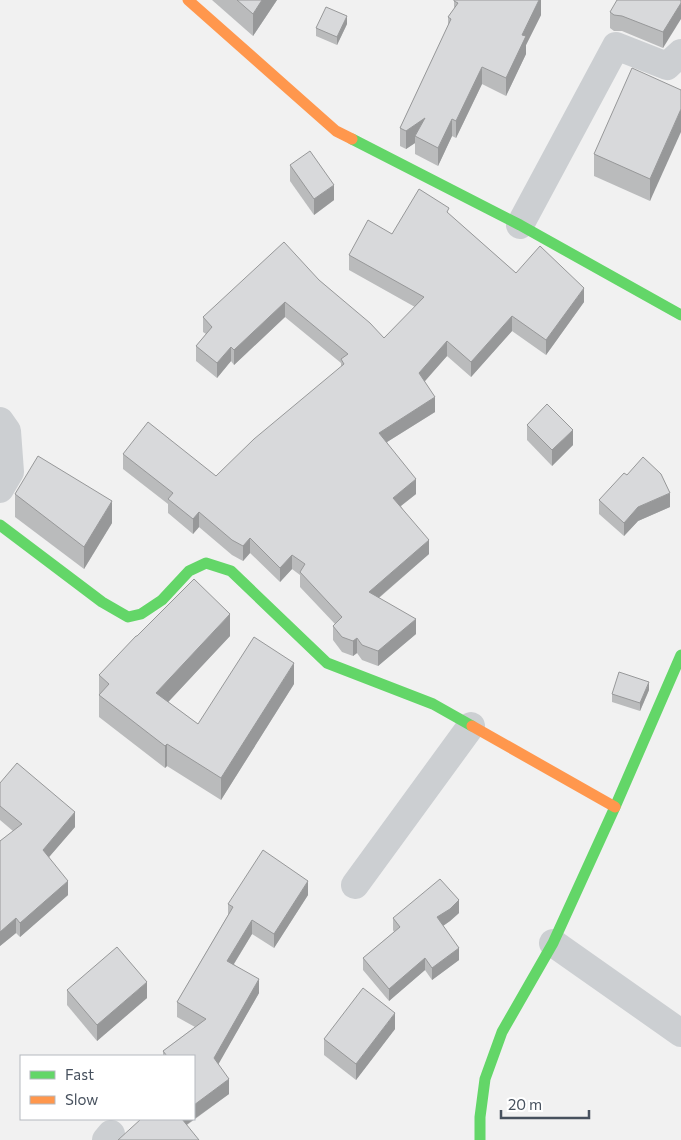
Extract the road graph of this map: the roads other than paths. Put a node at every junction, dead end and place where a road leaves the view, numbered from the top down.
1 (188, 0) edge
2 (681, 53) edge
3 (520, 225) junction
4 (681, 315) edge
5 (0, 421) edge
6 (0, 489) edge
7 (0, 525) edge
8 (681, 655) edge
9 (471, 726) junction
10 (615, 807) junction
11 (355, 885) dead end
12 (553, 943) junction
13 (681, 1033) edge
14 (480, 1140) edge

1 - 3 street
2 - 3 street
3 - 4 street
5 - 6 street
7 - 9 street
8 - 10 street
9 - 10 street
9 - 11 street
10 - 12 street
12 - 13 street
12 - 14 street

